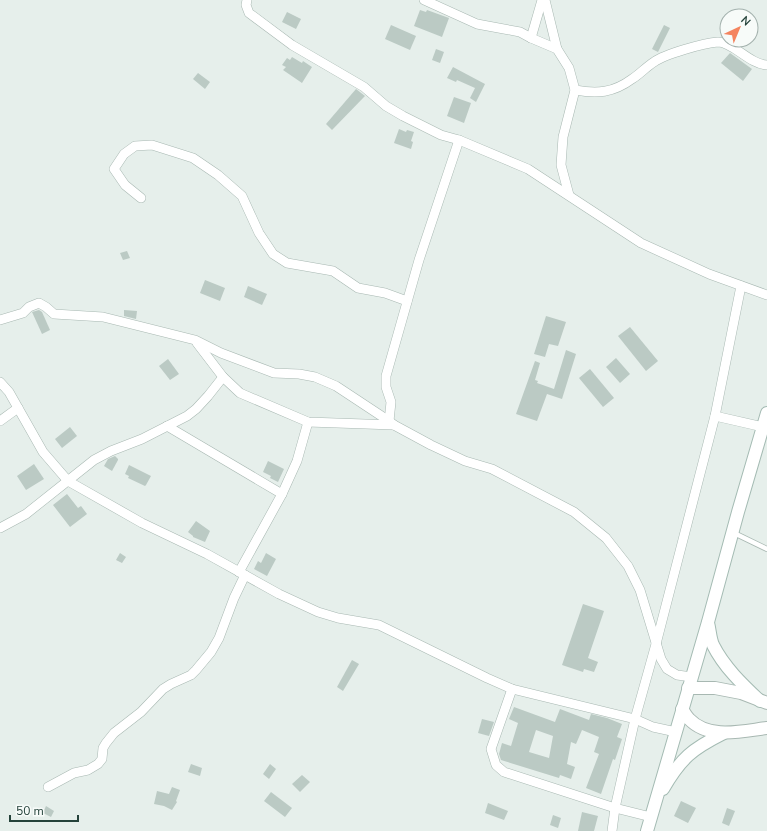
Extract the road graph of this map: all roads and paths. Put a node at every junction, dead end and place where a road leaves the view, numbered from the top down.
1 (247, 0) edge
2 (424, 0) edge
3 (544, 0) edge
4 (531, 38) junction
5 (557, 49) junction
6 (767, 65) edge
7 (575, 90) junction
8 (459, 140) junction
9 (569, 195) junction
10 (141, 198) dead end
11 (741, 286) junction
12 (767, 295) edge
13 (407, 301) junction
14 (0, 320) edge
15 (195, 340) junction
16 (223, 378) junction
17 (0, 382) edge
18 (18, 408) junction
19 (767, 413) edge
20 (715, 416) junction
21 (0, 421) edge
22 (308, 422) junction
23 (392, 423) junction
24 (167, 426) junction
25 (763, 427) junction
26 (68, 481) junction
27 (282, 494) junction
28 (0, 528) edge
29 (732, 532) junction
30 (767, 548) edge
31 (242, 573) junction
32 (708, 622) junction
33 (656, 644) junction
34 (690, 683) junction
35 (512, 689) junction
36 (763, 702) edge
37 (682, 709) junction
38 (636, 719) junction
39 (767, 728) edge
40 (676, 732) junction
41 (724, 733) junction
42 (48, 787) dead end
43 (655, 804) junction
44 (615, 808) junction
45 (651, 816) junction
46 (612, 831) edge
47 (647, 831) edge

1 - 8 street
2 - 4 street
3 - 4 street
3 - 5 street
4 - 5 street
5 - 7 street
6 - 7 street
7 - 9 street
8 - 9 street
8 - 13 street
9 - 11 street
10 - 13 street
11 - 12 street
11 - 20 street
13 - 23 street
14 - 15 street
15 - 16 street
15 - 23 street
16 - 22 street
16 - 24 street
17 - 18 street
18 - 21 street
18 - 26 street
19 - 25 main road
20 - 25 street
20 - 33 street
22 - 23 street
22 - 27 street
23 - 33 street
24 - 26 street
24 - 27 street
25 - 29 main road
26 - 28 street
26 - 31 street
27 - 31 street
29 - 30 lane
29 - 32 main road
31 - 35 street
31 - 42 street
32 - 34 main road
32 - 36 main road
33 - 34 street
33 - 38 street
34 - 36 main road
34 - 37 main road
35 - 38 street
35 - 44 street
37 - 40 main road
37 - 41 main road
38 - 40 street
38 - 44 street
39 - 41 main road
40 - 43 main road
41 - 43 main road
43 - 45 main road
44 - 45 street
44 - 46 street
45 - 47 main road

